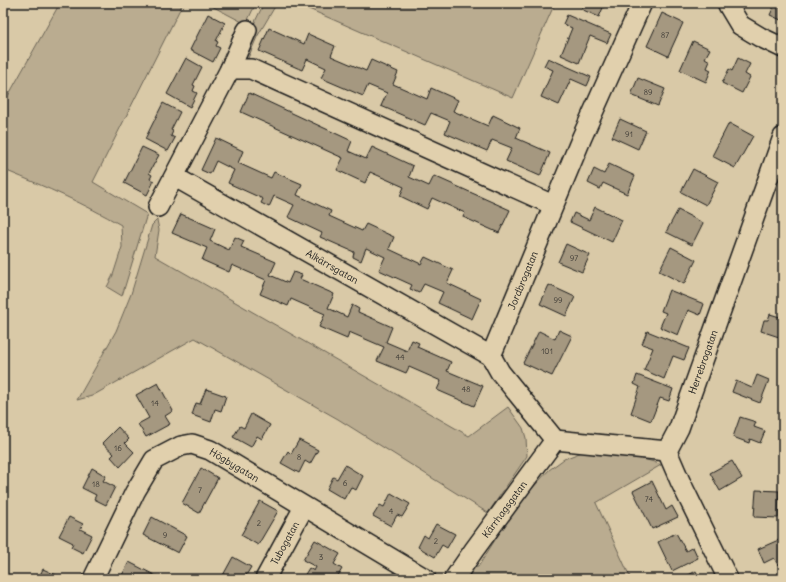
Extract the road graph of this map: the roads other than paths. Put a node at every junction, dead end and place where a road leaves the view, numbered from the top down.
1 (642, 3) edge
2 (728, 4) dead end
3 (247, 30) dead end
4 (783, 48) edge
5 (230, 69) junction
6 (783, 138) edge
7 (174, 177) junction
8 (553, 205) junction
9 (158, 207) dead end
10 (491, 356) junction
11 (554, 440) junction
12 (668, 451) junction
13 (304, 507) junction
14 (93, 579) edge
15 (265, 579) edge
16 (426, 579) edge
17 (454, 579) edge
18 (728, 579) edge

1 - 8 street, Jordbrogatan
2 - 4 street
3 - 5 street
5 - 7 street
5 - 8 street
6 - 12 street, Herrebrogatan
7 - 9 street
7 - 10 street, Alkärrsgatan
8 - 10 street, Jordbrogatan
10 - 11 street
11 - 12 street
11 - 17 street, Kärrhagsgatan
12 - 18 street
13 - 14 street, Högbygatan
13 - 15 street, Tubogatan
13 - 16 street, Högbygatan

